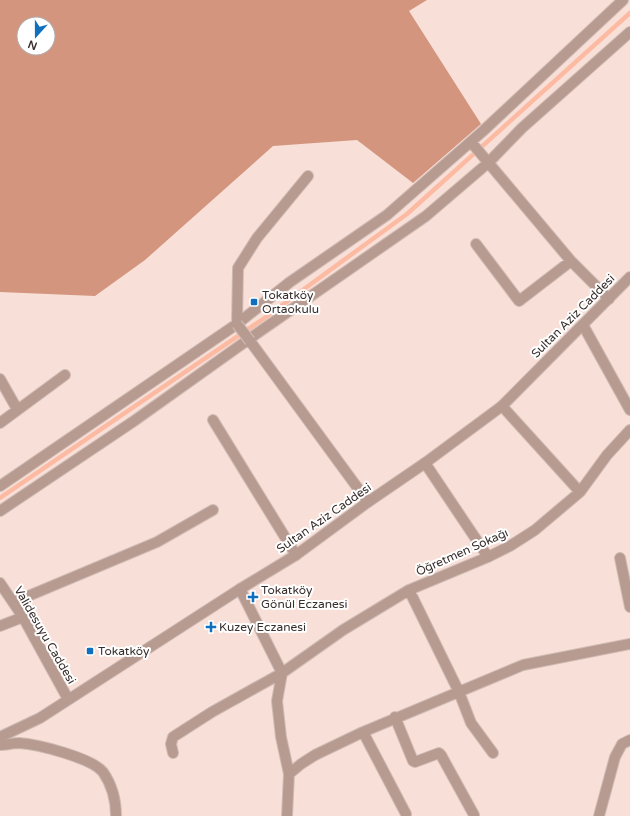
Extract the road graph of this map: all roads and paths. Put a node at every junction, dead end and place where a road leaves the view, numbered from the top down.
1 (623, 0) edge
2 (630, 32) edge
3 (471, 142) junction
4 (488, 163) junction
5 (308, 176) dead end
6 (476, 244) dead end
7 (571, 261) junction
8 (630, 277) edge
9 (609, 300) junction
10 (237, 324) junction
11 (583, 325) junction
12 (65, 375) dead end
13 (0, 379) edge
14 (502, 406) junction
15 (17, 409) junction
16 (630, 410) edge
17 (214, 420) dead end
18 (0, 423) edge
19 (630, 430) edge
20 (425, 463) junction
21 (0, 486) edge
22 (580, 492) junction
23 (368, 502) junction
24 (213, 510) dead end
25 (0, 511) edge
26 (296, 555) junction
27 (488, 557) junction
28 (620, 558) dead end
29 (0, 583) edge
30 (240, 589) junction
31 (410, 590) junction
32 (14, 602) junction
33 (630, 607) edge
34 (23, 617) junction
35 (0, 626) edge
36 (630, 644) edge
37 (282, 673) junction
38 (459, 692) junction
39 (68, 699) junction
40 (395, 717) junction
41 (363, 732) junction
42 (0, 737) edge
43 (630, 740) edge
44 (0, 745) edge
45 (173, 753) dead end
46 (493, 753) dead end
47 (289, 774) junction
48 (406, 814) dead end
49 (474, 815) dead end
50 (116, 816) edge
51 (287, 816) edge
52 (599, 816) edge

1 - 3 street
2 - 4 street
3 - 4 street
3 - 10 street
4 - 7 street
4 - 25 street
5 - 10 street
6 - 7 street
7 - 9 street
8 - 9 street, Sultan Aziz Caddesi
9 - 11 street, Sultan Aziz Caddesi
10 - 21 street
10 - 23 street, bridge
11 - 14 street, Sultan Aziz Caddesi
11 - 16 street
12 - 15 street
13 - 15 street
14 - 20 street, Sultan Aziz Caddesi
14 - 22 street
15 - 18 street
17 - 26 street
19 - 22 street, Öğretmen Sokağı
20 - 23 street, Sultan Aziz Caddesi
20 - 27 street
22 - 27 street, Öğretmen Sokağı
23 - 26 street, Sultan Aziz Caddesi
24 - 32 street
26 - 30 street, Sultan Aziz Caddesi
27 - 31 street, Öğretmen Sokağı
28 - 33 street
29 - 32 street, Validesuyu Caddesi
30 - 37 street
30 - 39 street, Sultan Aziz Caddesi
31 - 37 street, Öğretmen Sokağı
31 - 38 street
32 - 34 street, Validesuyu Caddesi
34 - 35 street
34 - 39 street, Validesuyu Caddesi
36 - 38 street
37 - 45 street, Öğretmen Sokağı
37 - 47 street
38 - 40 street
38 - 46 street
39 - 42 street, Sultan Aziz Caddesi
40 - 41 street
40 - 49 street
41 - 47 street
41 - 48 street
43 - 52 street
44 - 50 street
47 - 51 street

